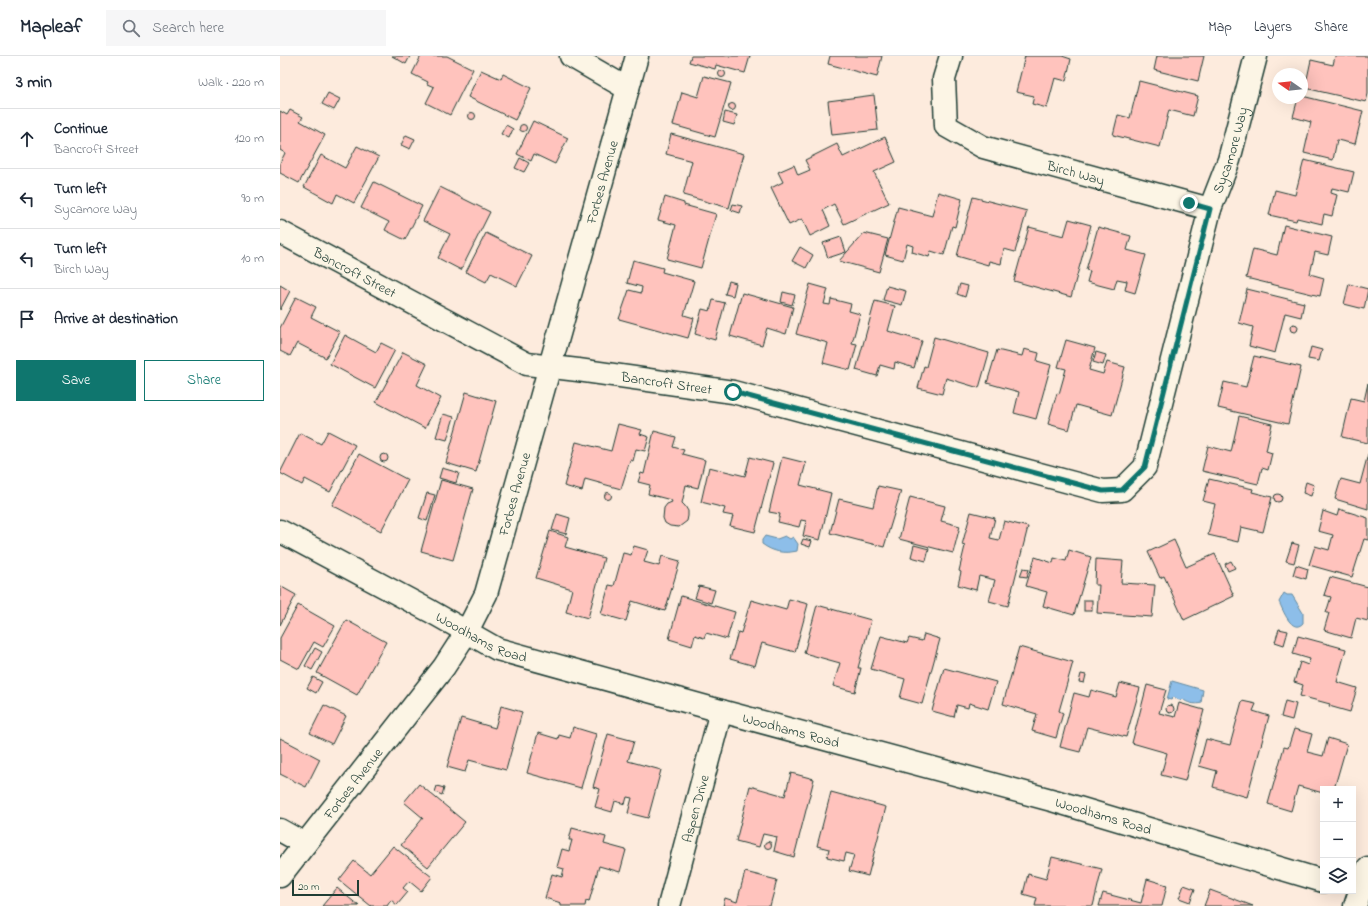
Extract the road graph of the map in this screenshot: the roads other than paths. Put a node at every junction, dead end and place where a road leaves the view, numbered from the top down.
1 (571, 56) edge
2 (637, 56) edge
3 (950, 56) edge
4 (1256, 56) edge
5 (628, 89) junction
6 (1210, 209) junction
7 (280, 232) edge
8 (549, 367) junction
9 (1122, 490) joint
10 (280, 531) edge
11 (466, 633) junction
12 (721, 711) junction
13 (280, 830) edge
14 (305, 844) junction
15 (1368, 868) edge
16 (280, 876) edge
17 (1320, 880) edge
18 (1359, 896) edge
19 (670, 906) edge

1 - 5 street
2 - 5 street, Forbes Avenue
3 - 6 street, Birch Way
4 - 6 street, Sycamore Way
5 - 8 street, Forbes Avenue
6 - 9 street, Sycamore Way
7 - 8 street, Bancroft Street
8 - 9 street, Bancroft Street
8 - 11 street, Forbes Avenue
10 - 11 street, Woodhams Road
11 - 12 street, Woodhams Road
11 - 14 street, Forbes Avenue
12 - 17 street, Woodhams Road
12 - 19 street, Aspen Drive
13 - 14 street
14 - 16 street, Forbes Avenue
15 - 18 street

